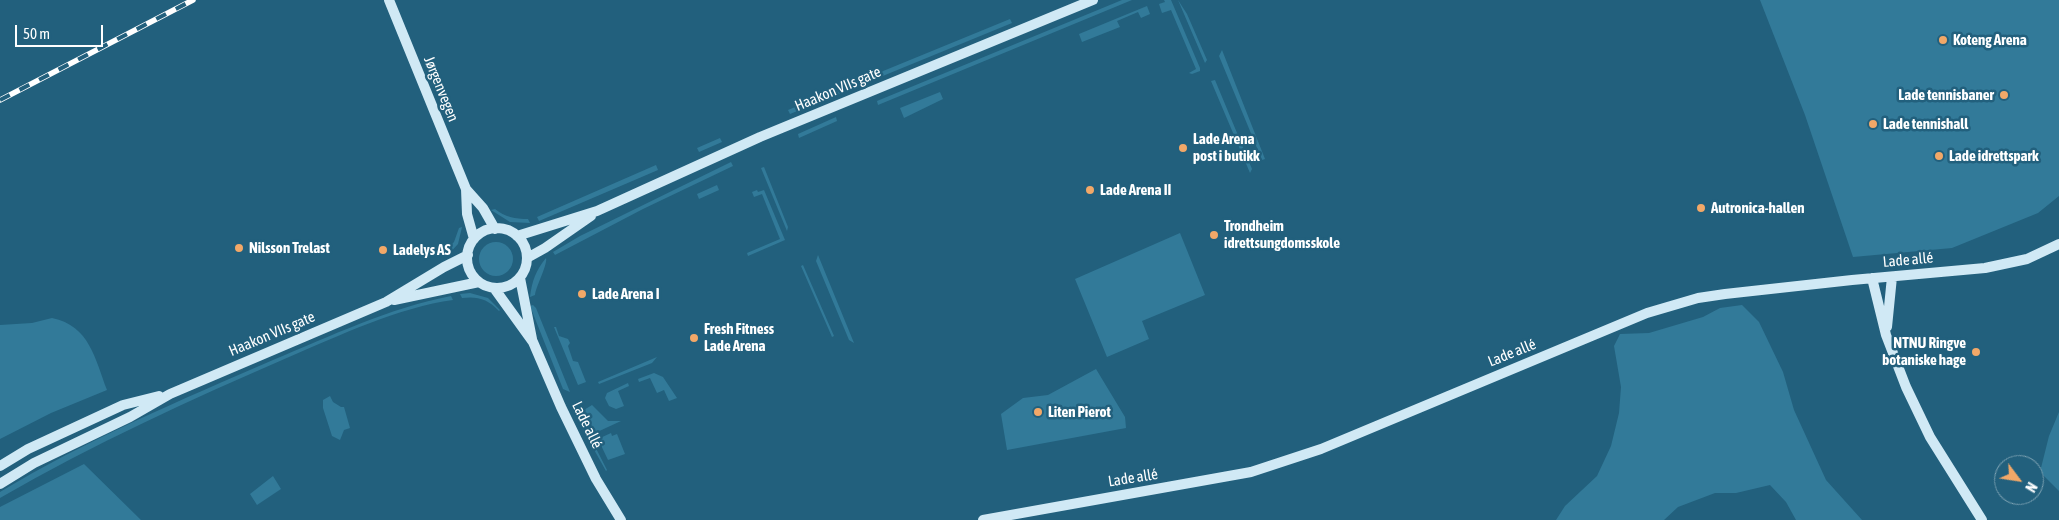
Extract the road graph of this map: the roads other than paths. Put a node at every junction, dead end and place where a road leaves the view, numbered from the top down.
1 (389, 0) edge
2 (1093, 0) edge
3 (466, 189) junction
4 (597, 211) junction
5 (495, 229) junction
6 (517, 236) junction
7 (474, 239) junction
8 (2059, 244) edge
9 (468, 256) junction
10 (527, 258) junction
11 (1892, 277) junction
12 (520, 278) junction
13 (1872, 278) junction
14 (479, 282) junction
15 (494, 288) junction
16 (386, 302) junction
17 (1886, 335) junction
18 (533, 342) junction
19 (170, 394) junction
20 (0, 466) edge
21 (0, 484) edge
22 (621, 519) edge
23 (983, 520) edge
24 (1982, 520) edge

1 - 3 main road, Jørgenvegen
2 - 4 main road, Haakon VIIs gate
3 - 5 main road, Jørgenvegen
3 - 7 main road, Jørgenvegen
4 - 6 main road, Haakon VIIs gate
4 - 10 main road, Haakon VIIs gate
5 - 6 main road
5 - 7 main road
6 - 10 main road
7 - 9 main road
8 - 11 main road, Lade allé
9 - 14 main road
9 - 16 main road, Haakon VIIs gate
10 - 12 main road
11 - 13 main road, Lade allé
11 - 17 main road
12 - 15 main road
12 - 18 main road, Lade allé
13 - 17 main road
13 - 23 main road, Lade allé
14 - 15 main road
14 - 16 main road, Haakon VIIs gate
15 - 18 main road, Lade allé
16 - 19 main road, Haakon VIIs gate
17 - 24 main road
18 - 22 main road, Lade allé
19 - 20 main road, Haakon VIIs gate
19 - 21 main road, Haakon VIIs gate

